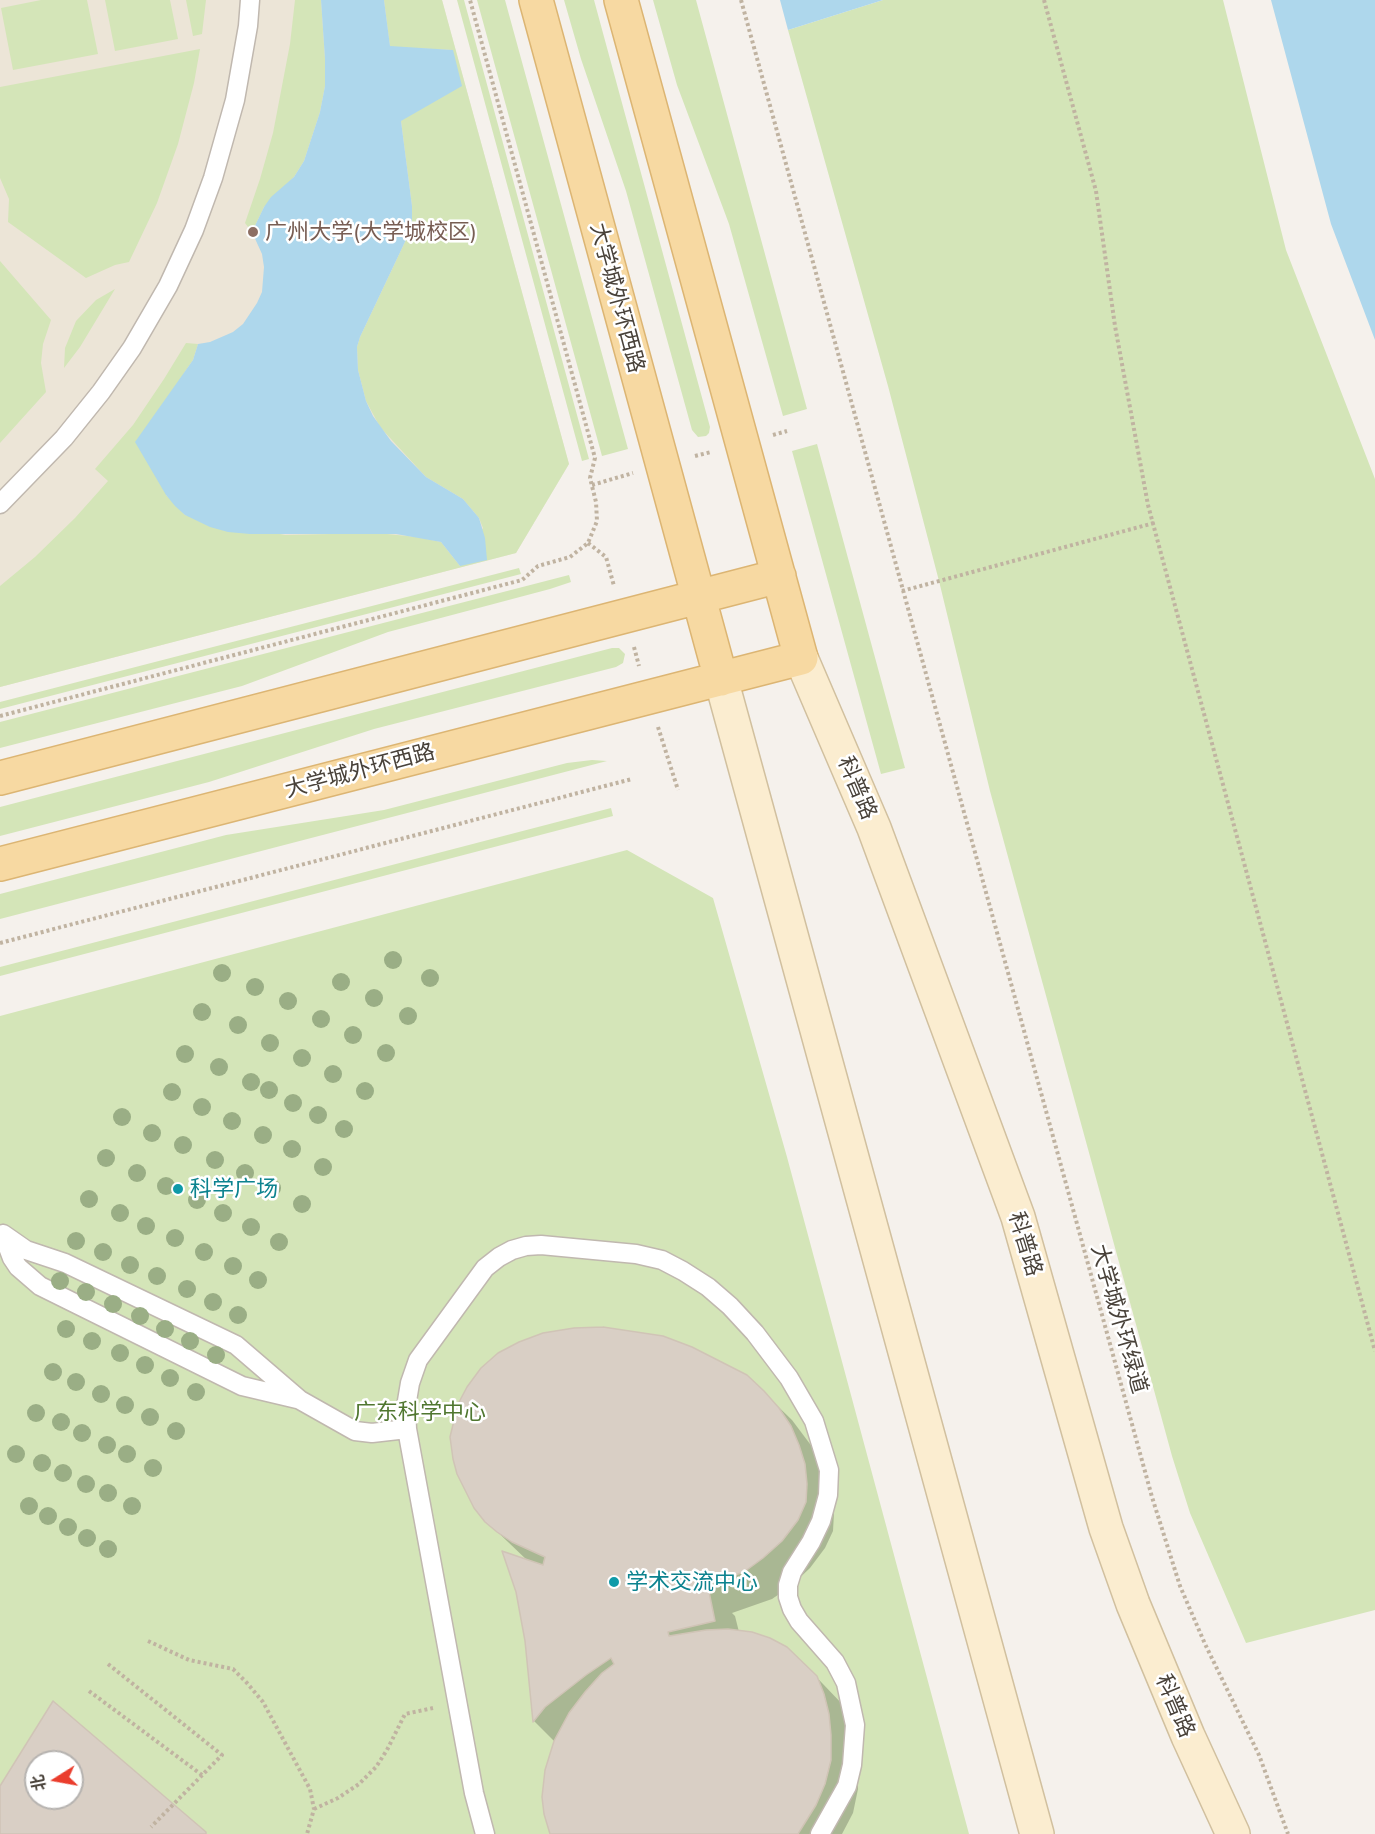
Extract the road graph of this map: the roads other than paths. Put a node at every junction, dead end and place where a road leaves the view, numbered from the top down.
1 (250, 0) edge
2 (536, 0) edge
3 (621, 0) edge
4 (0, 504) edge
5 (779, 576) junction
6 (699, 596) junction
7 (801, 658) junction
8 (721, 679) junction
9 (0, 778) edge
10 (0, 864) edge
11 (2, 1231) edge
12 (300, 1400) junction
13 (407, 1429) junction
14 (485, 1834) edge
15 (820, 1834) edge
16 (1038, 1834) edge
17 (1233, 1834) edge

1 - 4 lane
2 - 6 main road, 大学城外环西路
3 - 5 main road
5 - 6 main road
5 - 7 main road
6 - 8 main road, 大学城外环西路
6 - 9 main road
7 - 8 main road, 大学城外环西路
7 - 17 street, 科普路
8 - 10 main road, 大学城外环西路
8 - 16 street
11 - 12 lane
11 - 12 lane
12 - 13 lane
13 - 14 lane
13 - 15 lane

